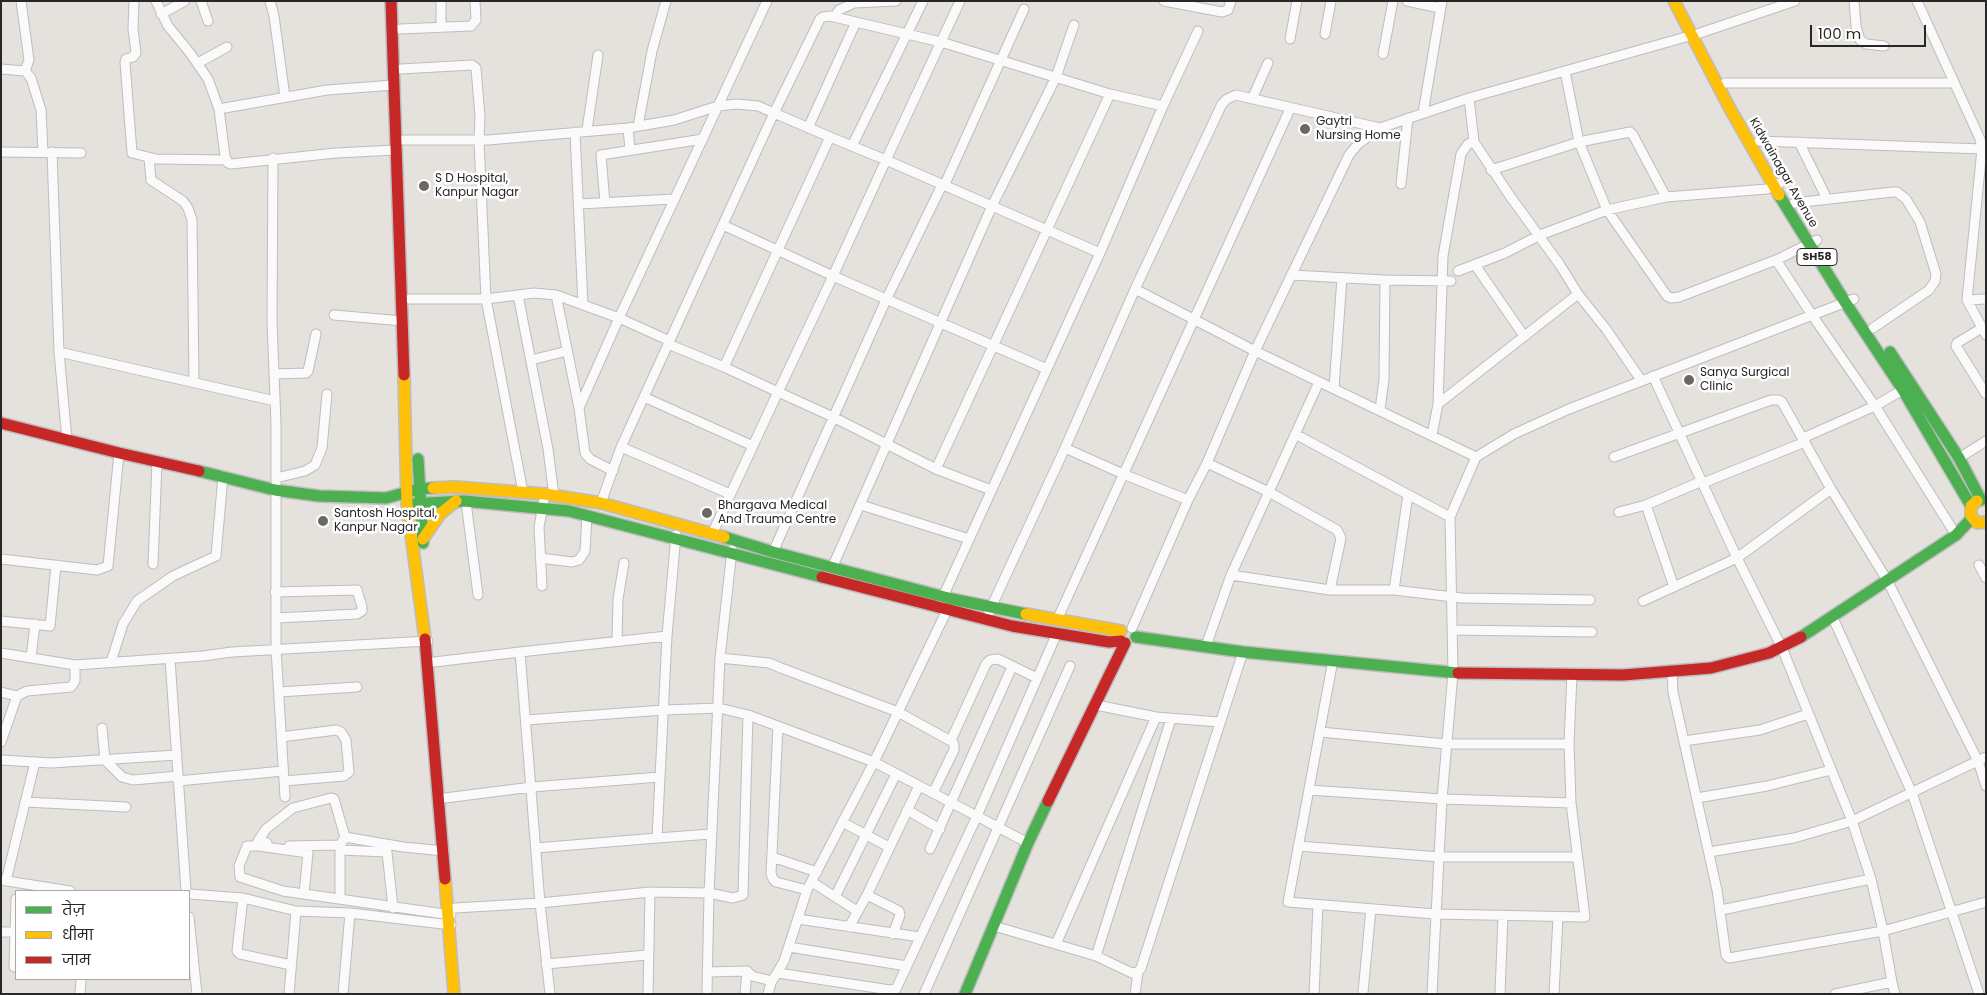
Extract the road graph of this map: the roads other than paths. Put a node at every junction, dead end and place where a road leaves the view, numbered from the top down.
1 (21, 1) edge
2 (134, 1) edge
3 (156, 1) edge
4 (185, 1) edge
5 (201, 1) edge
6 (270, 1) edge
7 (391, 1) edge
8 (399, 1) edge
9 (441, 1) edge
10 (475, 1) edge
11 (666, 1) edge
12 (767, 1) edge
13 (896, 1) edge
14 (923, 1) edge
15 (960, 1) edge
16 (1164, 1) edge
17 (1231, 1) edge
18 (1297, 1) edge
19 (1331, 1) edge
20 (1393, 1) edge
21 (1407, 1) edge
22 (1674, 1) edge
23 (1686, 1) edge
24 (1854, 1) edge
25 (1917, 1) edge
26 (1789, 2) edge
27 (1441, 4) edge
28 (1024, 9) dead end
29 (161, 14) junction
30 (834, 17) junction
31 (208, 21) dead end
32 (856, 22) junction
33 (1074, 25) dead end
34 (441, 27) junction
35 (400, 29) junction
36 (1198, 31) dead end
37 (907, 34) junction
38 (1325, 34) dead end
39 (1695, 34) junction
40 (1290, 39) dead end
41 (941, 42) junction
42 (1884, 46) dead end
43 (227, 47) dead end
44 (1383, 54) dead end
45 (598, 55) dead end
46 (1001, 60) junction
47 (1268, 63) dead end
48 (198, 64) junction
49 (1, 69) edge
50 (401, 69) junction
51 (25, 71) junction
52 (1565, 71) junction
53 (1056, 77) junction
54 (1725, 83) junction
55 (1954, 83) junction
56 (394, 85) junction
57 (1110, 94) junction
58 (284, 98) junction
59 (1469, 98) junction
60 (1252, 99) junction
61 (718, 106) junction
62 (1163, 106) junction
63 (1290, 108) junction
64 (219, 109) junction
65 (774, 113) junction
66 (1423, 113) junction
67 (1408, 118) junction
68 (638, 126) junction
69 (628, 128) junction
70 (808, 128) junction
71 (1380, 128) junction
72 (587, 130) junction
73 (575, 132) junction
74 (1983, 137) edge
75 (830, 138) junction
76 (703, 139) junction
77 (404, 140) junction
78 (479, 140) junction
79 (1759, 141) junction
80 (1474, 142) junction
81 (1579, 142) junction
82 (1799, 142) junction
83 (852, 146) junction
84 (1982, 149) junction
85 (396, 150) junction
86 (630, 150) junction
87 (1, 152) edge
88 (48, 152) junction
89 (81, 153) dead end
90 (149, 158) junction
91 (272, 158) junction
92 (226, 160) junction
93 (886, 160) junction
94 (1491, 170) junction
95 (1402, 184) dead end
96 (1778, 184) junction
97 (943, 185) junction
98 (1666, 197) junction
99 (674, 199) junction
100 (1827, 199) junction
101 (605, 203) junction
102 (1794, 203) junction
103 (579, 204) junction
104 (992, 206) junction
105 (1607, 210) junction
106 (723, 225) junction
107 (1046, 229) junction
108 (1540, 236) junction
109 (1813, 242) junction
110 (778, 252) junction
111 (1100, 252) junction
112 (1776, 260) junction
113 (1475, 265) junction
114 (1458, 271) dead end
115 (1291, 275) junction
116 (833, 276) junction
117 (1342, 278) junction
118 (1385, 280) junction
119 (1446, 280) junction
120 (1134, 289) junction
121 (1578, 294) junction
122 (518, 295) junction
123 (556, 295) junction
124 (410, 299) junction
125 (486, 299) junction
126 (1986, 299) edge
127 (886, 300) junction
128 (1967, 300) junction
129 (1849, 301) junction
130 (583, 305) junction
131 (334, 315) dead end
132 (1812, 315) junction
133 (619, 318) junction
134 (1195, 320) junction
135 (403, 321) junction
136 (941, 322) junction
137 (1873, 328) junction
138 (1985, 331) edge
139 (316, 334) dead end
140 (1524, 336) junction
141 (669, 342) junction
142 (993, 345) junction
143 (567, 351) junction
144 (1255, 351) junction
145 (59, 352) junction
146 (532, 360) junction
147 (724, 367) junction
148 (1047, 369) junction
149 (274, 374) junction
150 (1653, 376) junction
151 (1641, 380) junction
152 (194, 382) junction
153 (1320, 382) junction
154 (1908, 387) junction
155 (1334, 388) junction
156 (778, 392) junction
157 (327, 394) dead end
158 (1986, 394) edge
159 (644, 397) junction
160 (275, 400) junction
161 (1438, 404) junction
162 (1875, 406) junction
163 (579, 408) junction
164 (1380, 410) junction
165 (833, 417) junction
166 (1, 423) edge
167 (1680, 433) junction
168 (1296, 434) junction
169 (1432, 435) junction
170 (67, 440) junction
171 (1804, 440) junction
172 (1986, 441) edge
173 (888, 443) junction
174 (753, 446) junction
175 (621, 447) junction
176 (1065, 448) junction
177 (119, 453) junction
178 (1476, 457) junction
179 (1614, 457) dead end
180 (1959, 458) junction
181 (157, 462) junction
182 (1207, 463) junction
183 (936, 469) junction
184 (613, 470) junction
185 (1123, 474) junction
186 (223, 476) junction
187 (276, 478) junction
188 (1702, 482) junction
189 (419, 489) junction
190 (275, 490) junction
191 (991, 490) junction
192 (1830, 490) junction
193 (407, 491) junction
194 (523, 492) junction
195 (1269, 492) junction
196 (730, 494) junction
197 (549, 495) junction
198 (1408, 495) junction
199 (386, 498) junction
200 (1188, 500) junction
201 (1984, 500) edge
202 (461, 502) junction
203 (420, 503) junction
204 (601, 503) junction
205 (407, 504) junction
206 (861, 505) junction
207 (1646, 505) junction
208 (541, 508) junction
209 (1619, 512) dead end
210 (587, 515) junction
211 (1450, 517) junction
212 (1979, 521) edge
213 (678, 523) junction
214 (712, 534) junction
215 (1956, 535) junction
216 (423, 539) junction
217 (675, 539) junction
218 (969, 539) junction
219 (734, 540) junction
220 (773, 552) junction
221 (731, 554) junction
222 (540, 558) junction
223 (1737, 558) junction
224 (1, 560) edge
225 (624, 563) dead end
226 (153, 564) dead end
227 (1979, 564) dead end
228 (56, 565) junction
229 (832, 568) junction
230 (1231, 575) junction
231 (1986, 578) edge
232 (1887, 580) junction
233 (542, 586) dead end
234 (1674, 587) junction
235 (1330, 590) junction
236 (1394, 590) junction
237 (275, 592) junction
238 (478, 595) dead end
239 (1451, 596) junction
240 (942, 597) junction
241 (1590, 600) dead end
242 (1643, 601) dead end
243 (991, 608) junction
244 (942, 609) junction
245 (276, 618) junction
246 (1833, 618) junction
247 (987, 620) junction
248 (1057, 620) junction
249 (1, 621) edge
250 (35, 624) junction
251 (1452, 630) junction
252 (1592, 632) dead end
253 (1058, 633) junction
254 (667, 636) junction
255 (1127, 636) junction
256 (429, 641) junction
257 (617, 641) junction
258 (1206, 646) junction
259 (1782, 648) junction
260 (276, 649) junction
261 (520, 652) junction
262 (1243, 652) junction
263 (1, 653) edge
264 (31, 658) junction
265 (720, 658) junction
266 (170, 659) junction
267 (1333, 660) junction
268 (111, 662) junction
269 (434, 662) junction
270 (74, 665) junction
271 (1070, 666) dead end
272 (1012, 667) junction
273 (1672, 672) junction
274 (1453, 673) junction
275 (1572, 674) junction
276 (1038, 678) junction
277 (357, 687) dead end
278 (1, 692) edge
279 (278, 692) junction
280 (17, 696) junction
281 (1096, 706) junction
282 (719, 708) junction
283 (664, 710) junction
284 (898, 712) junction
285 (1808, 714) junction
286 (748, 715) junction
287 (1156, 717) junction
288 (1171, 719) junction
289 (526, 720) junction
290 (1219, 722) junction
291 (778, 726) junction
292 (102, 728) dead end
293 (1320, 732) junction
294 (281, 737) junction
295 (950, 739) junction
296 (1684, 741) junction
297 (1, 742) edge
298 (1446, 744) junction
299 (1569, 744) junction
300 (177, 754) junction
301 (1982, 759) edge
302 (1, 760) edge
303 (105, 760) junction
304 (35, 762) junction
305 (874, 762) junction
306 (1831, 770) junction
307 (896, 774) junction
308 (283, 776) junction
309 (660, 777) junction
310 (178, 778) junction
311 (532, 786) junction
312 (919, 786) junction
313 (1986, 786) edge
314 (1309, 790) junction
315 (933, 793) junction
316 (1912, 793) junction
317 (285, 797) dead end
318 (445, 798) junction
319 (1697, 798) junction
320 (1442, 799) junction
321 (25, 802) junction
322 (951, 803) junction
323 (1571, 803) junction
324 (126, 807) dead end
325 (907, 810) junction
326 (977, 816) junction
327 (1852, 821) junction
328 (842, 822) junction
329 (1000, 828) junction
330 (940, 829) junction
331 (711, 834) junction
332 (866, 834) junction
333 (345, 837) junction
334 (657, 838) junction
335 (1028, 843) junction
336 (1298, 846) junction
337 (889, 847) junction
338 (536, 848) junction
339 (930, 849) dead end
340 (446, 851) junction
341 (1709, 852) junction
342 (772, 857) junction
343 (1440, 857) junction
344 (1577, 857) junction
345 (817, 872) junction
346 (1871, 879) junction
347 (4, 880) edge
348 (810, 886) junction
349 (17, 887) edge
350 (57, 890) edge
351 (186, 890) edge
352 (650, 892) junction
353 (708, 893) junction
354 (190, 894) edge
355 (304, 894) junction
356 (867, 895) junction
357 (835, 897) junction
358 (243, 898) junction
359 (340, 899) junction
360 (1986, 902) edge
361 (540, 903) junction
362 (1318, 905) junction
363 (393, 908) junction
364 (1371, 909) junction
365 (296, 910) junction
366 (1721, 910) junction
367 (857, 911) junction
368 (1952, 912) junction
369 (350, 914) junction
370 (1436, 914) junction
371 (1503, 916) junction
372 (1558, 917) junction
373 (452, 918) junction
374 (798, 919) junction
375 (994, 926) junction
376 (190, 927) edge
377 (849, 927) junction
378 (1883, 931) junction
379 (1, 932) edge
380 (15, 932) joint
381 (893, 934) junction
382 (920, 937) junction
383 (1056, 944) junction
384 (788, 947) junction
385 (647, 954) junction
386 (1096, 956) junction
387 (546, 964) junction
388 (290, 965) junction
389 (907, 966) junction
390 (14, 967) dead end
391 (747, 971) junction
392 (707, 972) junction
393 (1138, 972) junction
394 (778, 973) junction
395 (81, 980) edge
396 (772, 981) junction
397 (1892, 982) junction
398 (1363, 992) dead end
399 (80, 994) edge
400 (197, 994) edge
401 (289, 994) edge
402 (343, 994) edge
403 (454, 994) edge
404 (462, 994) edge
405 (550, 994) edge
406 (648, 994) edge
407 (707, 994) edge
408 (745, 994) edge
409 (768, 994) edge
410 (924, 994) edge
411 (965, 994) edge
412 (1135, 994) edge
413 (1314, 994) edge
414 (1432, 994) edge
415 (1500, 994) edge
416 (1554, 994) edge
417 (1835, 994) edge
418 (1895, 994) edge
419 (1979, 994) edge

1 - 51 street
2 - 90 street
3 - 29 street
4 - 29 street
5 - 31 street
6 - 58 street
7 - 56 main road
8 - 35 main road
9 - 34 street
10 - 34 street
11 - 68 street
12 - 61 street
13 - 30 street
14 - 37 street
15 - 41 street
16 - 17 street
18 - 40 street
19 - 38 street
20 - 44 street
21 - 27 street
22 - 39 main road, Kidwainagar Avenue / SH58
23 - 39 main road, Kidwainagar Avenue / SH58
24 - 42 street
25 - 55 street
26 - 39 street
27 - 66 street
28 - 46 street
29 - 48 street
30 - 32 street
30 - 65 street
32 - 37 street
32 - 70 street
33 - 53 street
34 - 35 street
35 - 50 main road
36 - 62 street
37 - 41 street
37 - 83 street
39 - 52 street
39 - 54 main road, Kidwainagar Avenue / SH58
39 - 96 main road, Kidwainagar Avenue / SH58
41 - 46 street
41 - 93 street
43 - 48 street
45 - 72 street
46 - 53 street
46 - 97 street
47 - 60 street
48 - 64 street
49 - 51 street
50 - 77 main road
50 - 78 street
51 - 88 street
52 - 59 street
52 - 81 street
53 - 57 street
53 - 104 street
54 - 55 street
54 - 79 main road, Kidwainagar Avenue / SH58
55 - 74 street
56 - 58 street
56 - 85 main road
57 - 62 street
57 - 107 street
58 - 64 street
59 - 66 street
59 - 80 street
60 - 63 street
60 - 120 street
61 - 65 street
61 - 68 street
61 - 76 street
62 - 111 street
63 - 71 street
63 - 134 street
64 - 92 street
65 - 70 street
65 - 106 street
66 - 67 street
67 - 71 street
67 - 95 street
68 - 69 street
69 - 72 street
69 - 86 street
70 - 75 street
71 - 115 street
72 - 73 street
73 - 78 street
73 - 103 street
74 - 84 street
75 - 83 street
75 - 110 street
76 - 86 street
76 - 99 street
77 - 78 street
77 - 124 main road
78 - 125 street
79 - 82 street
79 - 96 main road, Kidwainagar Avenue / SH58
80 - 94 street
80 - 119 street
81 - 94 street
81 - 98 street
81 - 105 street
82 - 84 street
82 - 100 street
83 - 93 street
84 - 128 street
85 - 91 street
85 - 135 main road
86 - 101 street
87 - 88 street
88 - 89 street
88 - 145 street
90 - 92 street
90 - 152 street
91 - 92 street
91 - 149 street
93 - 97 street
93 - 116 street
94 - 108 street
96 - 98 street
96 - 102 main road, Kidwainagar Avenue / SH58
96 - 109 main road, Kidwainagar Avenue / SH58
97 - 104 street
97 - 127 street
98 - 105 street
99 - 101 street
99 - 133 street
100 - 102 street
100 - 137 street
101 - 103 street
102 - 109 main road, Kidwainagar Avenue / SH58
103 - 130 street
104 - 107 street
104 - 136 street
105 - 108 street
105 - 112 street
106 - 110 street
106 - 141 street
107 - 111 street
107 - 142 street
108 - 113 street
108 - 121 street
109 - 112 street
109 - 129 main road, Kidwainagar Avenue / SH58
110 - 116 street
110 - 147 street
111 - 148 street
112 - 132 street
113 - 114 street
113 - 140 street
115 - 117 street
115 - 144 street
116 - 127 street
116 - 156 street
117 - 118 street
117 - 155 street
118 - 119 street
118 - 164 street
119 - 161 street
120 - 134 street
120 - 176 street
121 - 140 street
121 - 151 street
122 - 123 street
122 - 125 street
122 - 146 street
123 - 130 street
123 - 143 street
124 - 125 street
124 - 189 main road
125 - 194 street
126 - 128 street
127 - 136 street
127 - 165 street
128 - 138 street
129 - 132 street
129 - 137 main road, Kidwainagar Avenue / SH58
129 - 154 main road, Kidwainagar Avenue / SH58
130 - 133 street
131 - 135 street
132 - 150 street
132 - 162 street
133 - 141 street
133 - 163 street
134 - 144 street
134 - 185 street
135 - 193 main road
136 - 142 street
136 - 173 street
137 - 154 main road, Kidwainagar Avenue / SH58
138 - 158 street
139 - 149 street
140 - 161 street
141 - 147 street
141 - 159 street
142 - 148 street
142 - 183 street
143 - 146 street
143 - 163 street
144 - 153 street
144 - 182 street
145 - 152 street
145 - 170 street
146 - 197 street
147 - 156 street
148 - 191 street
149 - 160 street
150 - 151 street
150 - 167 street
151 - 178 street
152 - 160 street
153 - 155 street
153 - 168 street
154 - 162 street
154 - 180 main road, Kidwainagar Avenue / SH58
154 - 212 main road, Kidwainagar Avenue / SH58
155 - 164 street
156 - 165 street
156 - 174 street
157 - 187 street
159 - 174 street
159 - 175 street
160 - 187 street
161 - 169 street
162 - 171 street
162 - 215 street
163 - 184 street
164 - 169 street
165 - 173 street
165 - 220 street
166 - 170 main road
167 - 171 street
167 - 179 street
167 - 188 street
168 - 195 street
168 - 198 street
169 - 178 street
170 - 177 main road
171 - 188 street
171 - 192 street
172 - 180 street
173 - 183 street
173 - 206 street
174 - 196 street
175 - 184 street
175 - 196 street
176 - 185 street
176 - 243 street
177 - 181 main road
177 - 228 street
178 - 211 street
180 - 201 main road, Kidwainagar Avenue / SH58
181 - 186 main road
181 - 226 street
182 - 195 street
182 - 200 street
183 - 191 street
184 - 204 street
185 - 200 street
185 - 248 street
186 - 190 main road
186 - 268 street
187 - 190 street
188 - 207 street
188 - 223 street
189 - 193 main road
189 - 194 main road
189 - 203 main road
190 - 199 main road
190 - 237 street
191 - 218 street
192 - 223 street
192 - 232 street
193 - 199 main road
193 - 205 main road
194 - 197 main road
195 - 230 street
195 - 235 street
196 - 214 street
197 - 204 main road
197 - 208 street
198 - 211 street
198 - 236 street
199 - 205 main road
200 - 255 street
201 - 212 main road, SH58
202 - 203 main road
202 - 208 main road
202 - 216 main road
202 - 238 street
203 - 205 main road
203 - 216 main road
204 - 213 main road
205 - 256 main road
206 - 218 street
206 - 229 street
207 - 209 street
207 - 234 street
208 - 210 main road
208 - 222 street
210 - 217 main road
210 - 222 street
211 - 239 street
212 - 215 main road
213 - 214 main road
213 - 217 street
214 - 219 main road
215 - 232 main road
216 - 256 main road
217 - 221 main road
217 - 254 street
218 - 240 street
219 - 220 main road
219 - 221 street
220 - 229 main road
221 - 244 main road
221 - 265 street
222 - 233 street
223 - 234 street
223 - 259 street
224 - 228 street
225 - 257 street
227 - 231 street
228 - 250 street
229 - 240 main road
230 - 235 street
230 - 258 street
232 - 246 main road
232 - 301 street
234 - 242 street
235 - 236 street
236 - 239 street
237 - 245 street
237 - 245 street
239 - 241 street
239 - 251 street
240 - 243 main road
240 - 244 street
243 - 247 street
243 - 248 main road
244 - 247 main road
244 - 284 street
245 - 260 street
246 - 259 main road
246 - 316 street
247 - 253 main road
248 - 255 main road
249 - 250 street
250 - 264 street
251 - 252 street
251 - 274 street
253 - 255 main road
253 - 276 street
254 - 257 street
254 - 283 street
255 - 258 main road
255 - 281 main road
256 - 260 street
256 - 269 main road
256 - 340 main road
257 - 261 street
258 - 262 main road
259 - 273 main road
259 - 285 street
260 - 266 street
260 - 279 street
261 - 269 street
261 - 289 street
262 - 267 main road
262 - 290 street
263 - 264 street
264 - 270 street
265 - 282 street
265 - 284 street
266 - 268 street
266 - 300 street
267 - 274 main road
267 - 293 street
268 - 270 street
269 - 318 main road
270 - 280 street
271 - 329 street
272 - 276 street
272 - 295 street
272 - 322 street
273 - 275 main road
273 - 296 street
274 - 275 main road
274 - 298 street
275 - 299 street
276 - 326 street
277 - 279 street
278 - 280 street
279 - 294 street
280 - 297 street
281 - 287 street
281 - 335 main road
282 - 283 street
282 - 286 street
282 - 331 street
283 - 289 street
283 - 309 street
284 - 295 street
284 - 305 street
285 - 296 street
285 - 306 street
286 - 291 street
286 - 353 street
287 - 288 street
287 - 383 street
288 - 290 street
288 - 386 street
289 - 311 street
290 - 393 street
291 - 305 street
291 - 342 street
292 - 303 street
293 - 298 street
293 - 314 street
294 - 308 street
294 - 308 street
295 - 315 street
296 - 319 street
298 - 299 street
298 - 320 street
299 - 323 street
300 - 303 street
300 - 310 street
301 - 313 street
301 - 316 street
302 - 304 street
303 - 304 street
303 - 310 street
304 - 321 street
305 - 307 street
305 - 328 street
306 - 319 street
306 - 327 street
307 - 312 street
307 - 332 street
308 - 310 street
308 - 317 street
309 - 311 street
309 - 334 street
310 - 351 street
311 - 318 street
311 - 338 street
312 - 315 street
312 - 325 street
314 - 320 street
314 - 336 street
315 - 322 street
316 - 327 street
316 - 368 street
318 - 340 main road
319 - 341 street
320 - 323 street
320 - 343 street
321 - 324 street
321 - 347 street
322 - 326 street
322 - 330 street
323 - 344 street
325 - 330 street
325 - 337 street
326 - 329 street
326 - 382 street
327 - 341 street
327 - 346 street
328 - 332 street
328 - 345 street
329 - 335 street
329 - 410 street
330 - 339 street
331 - 334 street
331 - 353 street
332 - 337 street
332 - 357 street
333 - 333 street
333 - 340 street
334 - 338 street
335 - 375 main road
336 - 343 street
336 - 362 street
337 - 356 street
338 - 361 street
340 - 373 main road
341 - 366 street
342 - 345 street
342 - 348 street
343 - 344 street
343 - 370 street
344 - 372 street
345 - 348 street
346 - 366 street
346 - 378 street
347 - 349 street
348 - 357 street
348 - 374 street
349 - 350 street
352 - 353 street
352 - 361 street
352 - 385 street
353 - 392 street
354 - 358 street
355 - 355 street
355 - 359 street
356 - 367 street
356 - 381 street
357 - 367 street
358 - 365 street
358 - 388 street
359 - 363 street
359 - 363 street
360 - 368 street
361 - 373 street
361 - 387 street
362 - 364 street
362 - 413 street
363 - 373 street
364 - 370 street
364 - 398 street
365 - 369 street
365 - 388 street
366 - 378 street
367 - 377 street
368 - 378 street
368 - 419 street
369 - 373 street
369 - 402 street
370 - 371 street
370 - 414 street
371 - 372 street
371 - 415 street
372 - 416 street
373 - 403 main road
373 - 404 main road
374 - 377 street
374 - 384 street
375 - 383 street
375 - 411 main road
376 - 400 street
377 - 381 street
378 - 397 street
379 - 380 street
380 - 390 street
381 - 382 street
382 - 389 street
383 - 386 street
384 - 389 street
384 - 394 street
385 - 387 street
385 - 406 street
386 - 393 street
387 - 405 street
388 - 401 street
389 - 394 street
391 - 392 street
391 - 396 street
391 - 408 street
392 - 407 street
393 - 412 street
394 - 396 street
395 - 399 street
396 - 409 street
397 - 417 street
397 - 418 street

